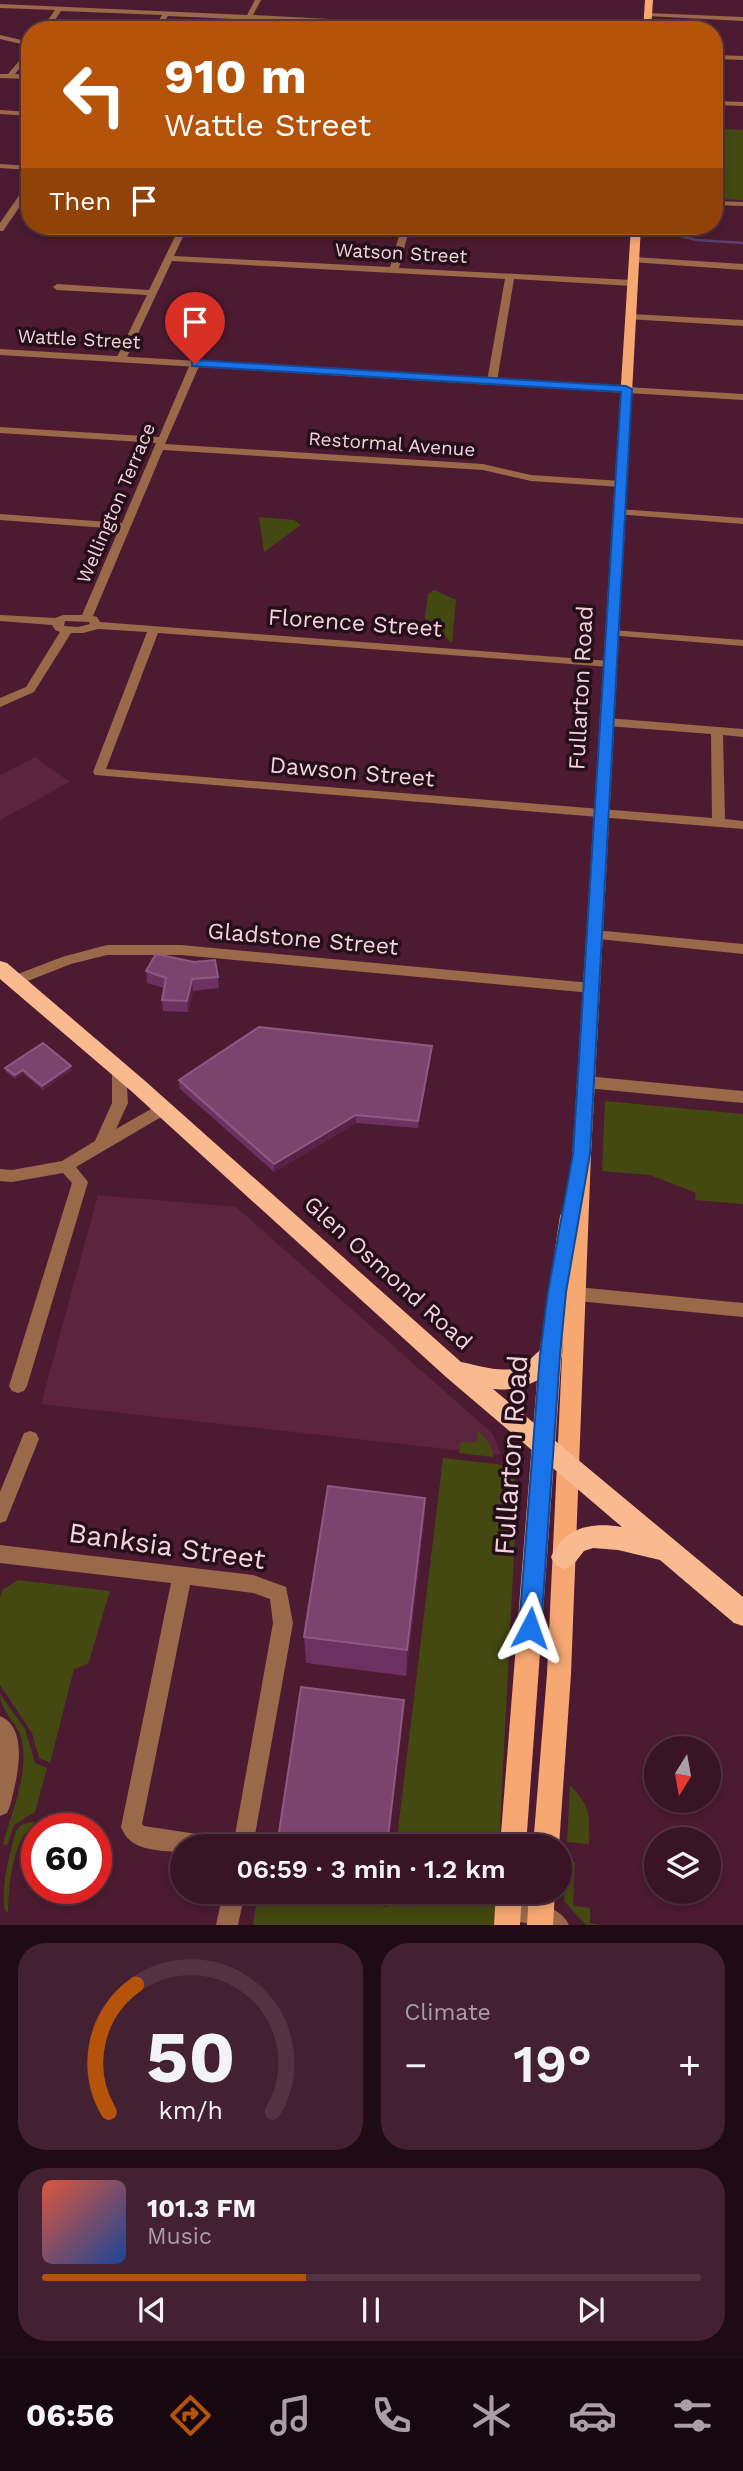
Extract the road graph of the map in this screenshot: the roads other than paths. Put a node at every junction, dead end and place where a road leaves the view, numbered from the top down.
1 (17, 0) edge
2 (124, 0) edge
3 (258, 0) edge
4 (649, 0) edge
5 (0, 6) edge
6 (11, 7) junction
7 (59, 9) junction
8 (115, 11) junction
9 (166, 13) junction
10 (648, 15) junction
11 (249, 17) junction
12 (743, 19) edge
13 (50, 21) edge
14 (161, 21) edge
15 (325, 21) edge
16 (648, 21) edge
17 (0, 37) edge
18 (21, 42) edge
19 (723, 57) edge
20 (743, 58) edge
21 (21, 62) edge
22 (0, 76) edge
23 (10, 76) junction
24 (21, 77) edge
25 (723, 103) edge
26 (743, 104) edge
27 (0, 112) edge
28 (21, 113) edge
29 (0, 166) edge
30 (21, 167) edge
31 (21, 199) edge
32 (723, 203) edge
33 (743, 204) edge
34 (0, 229) edge
35 (180, 235) edge
36 (404, 235) edge
37 (635, 235) edge
38 (168, 258) junction
39 (634, 260) junction
40 (743, 267) edge
41 (394, 270) junction
42 (510, 276) junction
43 (632, 283) junction
44 (57, 287) dead end
45 (153, 293) junction
46 (630, 317) junction
47 (743, 324) edge
48 (0, 352) edge
49 (121, 359) junction
50 (195, 364) junction
51 (492, 381) junction
52 (626, 389) junction
53 (743, 397) edge
54 (0, 430) edge
55 (161, 443) junction
56 (621, 484) junction
57 (619, 512) junction
58 (0, 517) edge
59 (743, 521) edge
60 (126, 526) junction
61 (0, 618) edge
62 (91, 621) junction
63 (62, 626) junction
64 (154, 629) junction
65 (612, 633) junction
66 (743, 643) edge
67 (610, 664) junction
68 (0, 703) edge
69 (607, 722) junction
70 (717, 731) junction
71 (743, 733) edge
72 (601, 813) junction
73 (719, 823) junction
74 (743, 825) edge
75 (594, 935) junction
76 (743, 949) edge
77 (7, 975) edge
78 (591, 988) junction
79 (119, 1070) junction
80 (586, 1082) junction
81 (743, 1097) edge
82 (163, 1109) junction
83 (100, 1148) junction
84 (582, 1154) junction
85 (66, 1166) junction
86 (0, 1175) edge
87 (577, 1294) junction
88 (743, 1310) edge
89 (550, 1355) junction
90 (454, 1370) junction
91 (18, 1387) dead end
92 (30, 1439) dead end
93 (544, 1444) junction
94 (569, 1465) junction
95 (0, 1515) edge
96 (664, 1549) junction
97 (0, 1553) edge
98 (564, 1557) junction
99 (182, 1576) junction
100 (743, 1614) edge
101 (0, 1726) edge
102 (0, 1806) edge
103 (245, 1834) edge
104 (514, 1834) edge
105 (547, 1834) edge
106 (170, 1840) edge
107 (232, 1904) edge
108 (508, 1909) edge
109 (545, 1914) edge
110 (228, 1925) edge

1 - 6 street
2 - 8 street
3 - 11 street
4 - 10 main road
5 - 6 street
6 - 7 street
7 - 8 street
7 - 13 street
8 - 9 street
9 - 11 street
9 - 14 street
10 - 12 street
10 - 16 main road
11 - 15 street
17 - 18 street
19 - 20 street
21 - 23 street
22 - 23 street
23 - 24 street
25 - 26 street
27 - 28 street
29 - 30 street
31 - 34 street
32 - 33 street
35 - 38 street
36 - 41 street
37 - 39 main road, Fullarton Road
38 - 41 street, Watson Street
38 - 45 street
39 - 40 street
39 - 43 main road, Fullarton Road
41 - 42 street, Watson Street
42 - 43 street, Watson Street
42 - 51 street
43 - 46 main road, Fullarton Road
44 - 45 street
45 - 49 street
46 - 47 street
46 - 52 main road, Fullarton Road
48 - 49 street, Wattle Street
49 - 50 street, Wattle Street
50 - 51 street, Wattle Street
50 - 55 street, Wellington Terrace
51 - 52 street, Wattle Street
52 - 53 street, Wattle Street
52 - 56 main road, Fullarton Road
54 - 55 street, Restormal Avenue
55 - 56 street, Restormal Avenue
55 - 60 street, Wellington Terrace
56 - 57 main road, Fullarton Road
57 - 59 street
57 - 65 main road, Fullarton Road
58 - 60 street
60 - 62 street, Wellington Terrace
61 - 63 street
62 - 63 street, Florence Street
62 - 64 street, Florence Street
63 - 68 street
64 - 67 street, Florence Street
64 - 72 street, Dawson Street
65 - 66 street
65 - 67 main road, Fullarton Road
67 - 69 main road, Fullarton Road
69 - 70 street
69 - 72 main road, Fullarton Road
70 - 71 street
70 - 73 street
72 - 73 street, Dawson Street
72 - 75 main road, Fullarton Road
73 - 74 street, Dawson Street
75 - 76 street
75 - 78 main road, Fullarton Road
77 - 78 street, Gladstone Street
77 - 79 highway, Glen Osmond Road
78 - 80 main road, Fullarton Road
79 - 82 highway, Glen Osmond Road
79 - 83 street
80 - 81 street
80 - 84 main road, Fullarton Road
82 - 83 street
82 - 90 highway, Glen Osmond Road
83 - 85 street
84 - 87 main road, Fullarton Road
84 - 89 main road, Fullarton Road
85 - 86 street
85 - 91 street
87 - 88 street
87 - 94 main road, Fullarton Road
89 - 90 highway
89 - 93 main road, Fullarton Road
90 - 93 highway, Glen Osmond Road
92 - 95 street
93 - 94 highway, Glen Osmond Road
93 - 104 main road, Fullarton Road
94 - 96 highway, Glen Osmond Road
94 - 98 main road, Fullarton Road
96 - 98 highway
96 - 100 highway, Glen Osmond Road
97 - 99 street, Banksia Street
98 - 105 main road, Fullarton Road
99 - 103 street, Banksia Street
99 - 106 street
101 - 102 street
107 - 110 street
108 - 109 street

